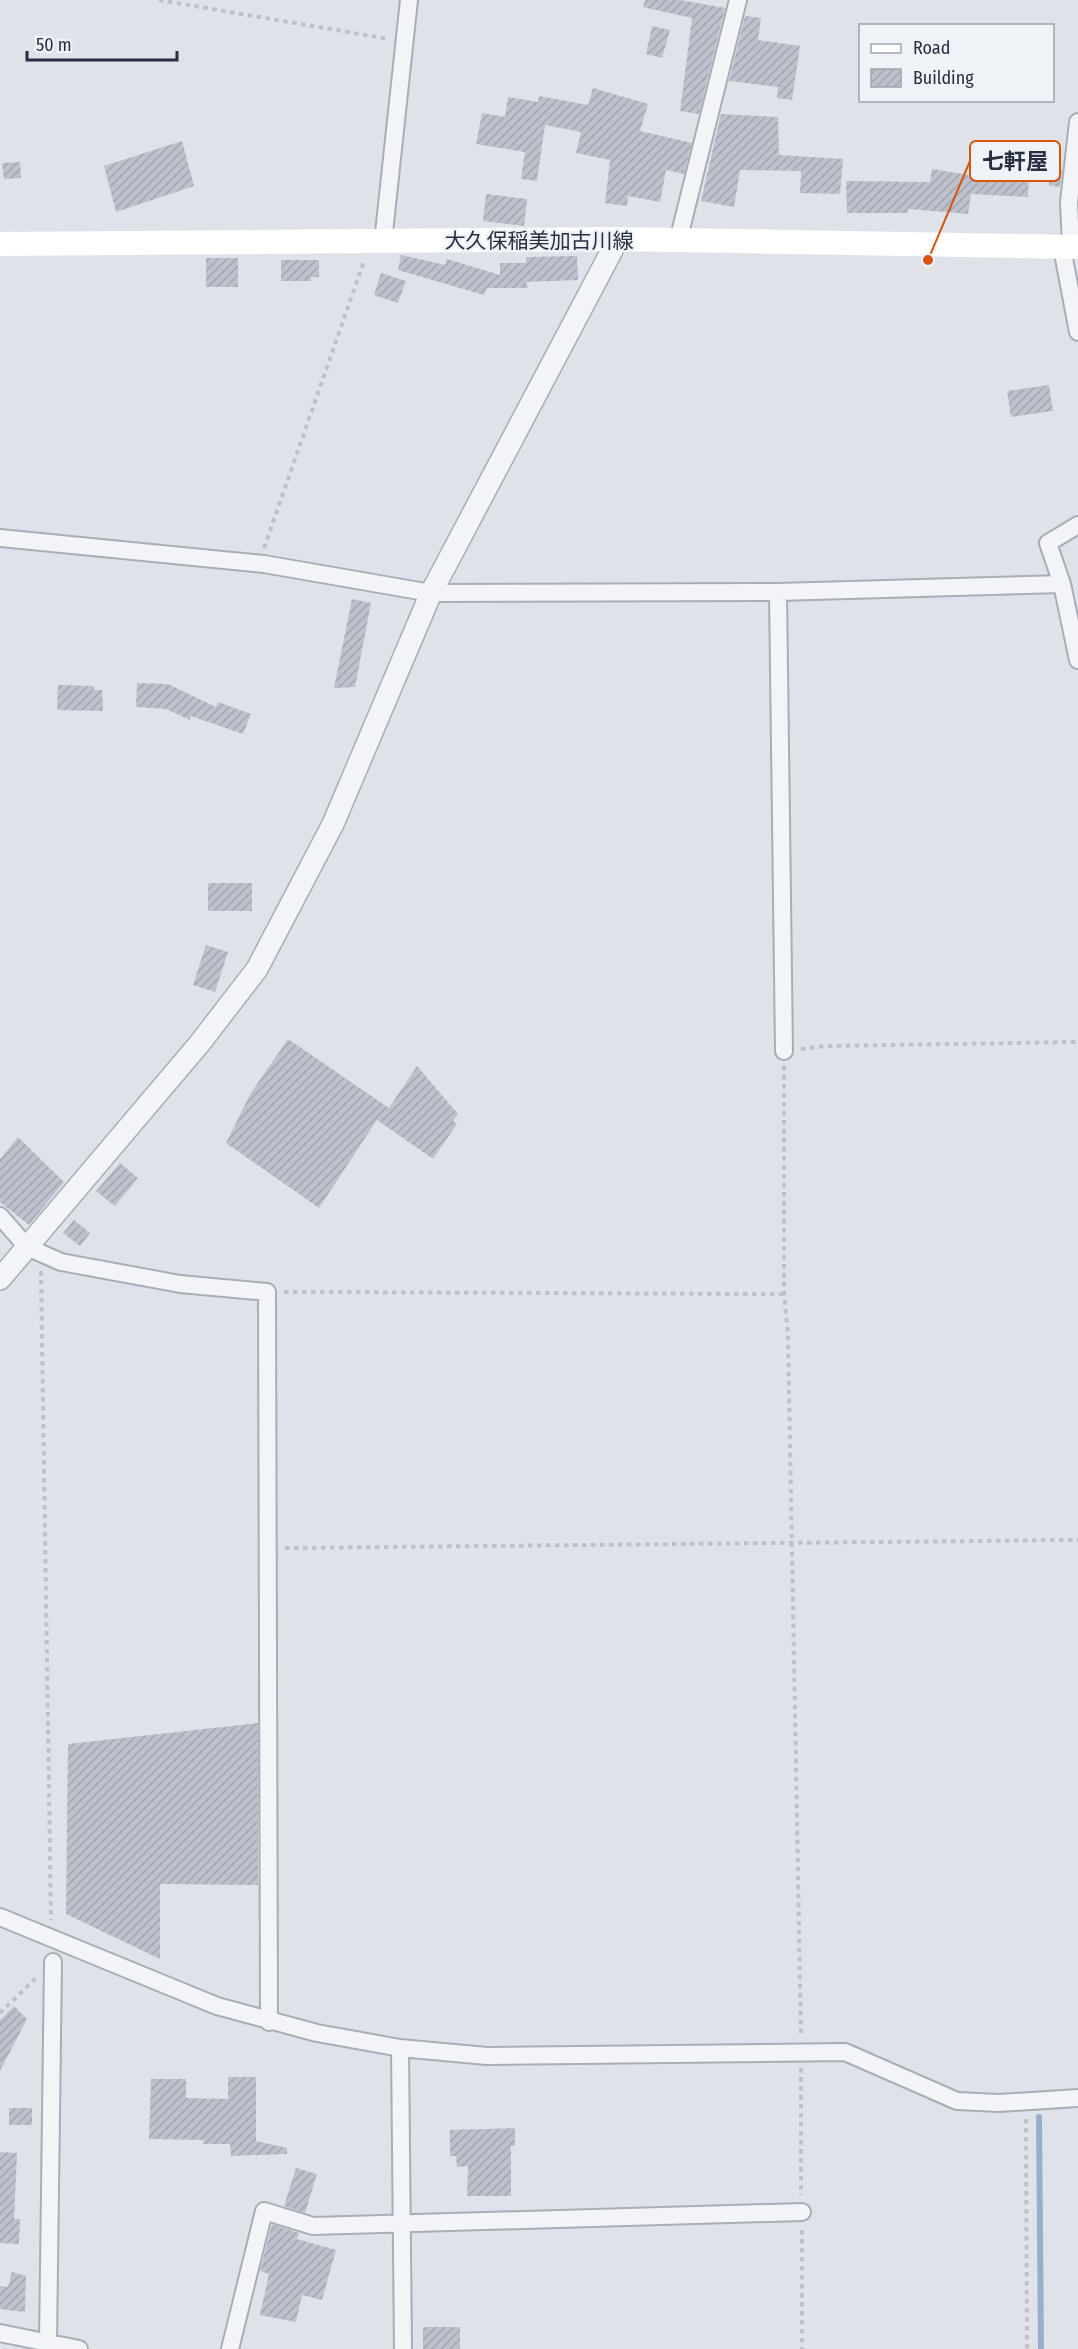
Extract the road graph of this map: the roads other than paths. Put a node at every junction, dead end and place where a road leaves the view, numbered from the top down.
1 (409, 0) edge
2 (738, 0) edge
3 (1078, 122) edge
4 (618, 239) junction
5 (374, 241) junction
6 (678, 241) junction
7 (0, 244) edge
8 (1070, 247) edge
9 (1078, 332) edge
10 (1078, 525) edge
11 (0, 538) edge
12 (1062, 584) junction
13 (778, 592) junction
14 (431, 593) junction
15 (1078, 660) edge
16 (784, 1051) road end
17 (0, 1216) edge
18 (34, 1250) junction
19 (0, 1279) edge
20 (0, 1917) edge
21 (52, 1962) dead end
22 (269, 2022) junction
23 (400, 2048) junction
24 (1078, 2098) edge
25 (802, 2212) dead end
26 (401, 2224) junction
27 (0, 2333) edge
28 (48, 2343) junction
29 (79, 2349) edge
30 (230, 2349) edge
31 (403, 2349) edge

1 - 5 street
2 - 6 street
3 - 8 street
4 - 5 main road, 大久保稲美加古川線
4 - 6 main road, 大久保稲美加古川線
4 - 14 street
5 - 7 main road, 大久保稲美加古川線
6 - 8 main road, 大久保稲美加古川線
8 - 9 street
10 - 12 street
11 - 14 street
12 - 13 street
12 - 15 street
13 - 14 street
13 - 16 street
14 - 18 street
17 - 18 street
18 - 19 street
18 - 22 street
20 - 22 street
21 - 28 street
22 - 23 street
23 - 24 street
23 - 26 street
25 - 26 street
26 - 30 street
26 - 31 street
27 - 28 street
28 - 29 street

